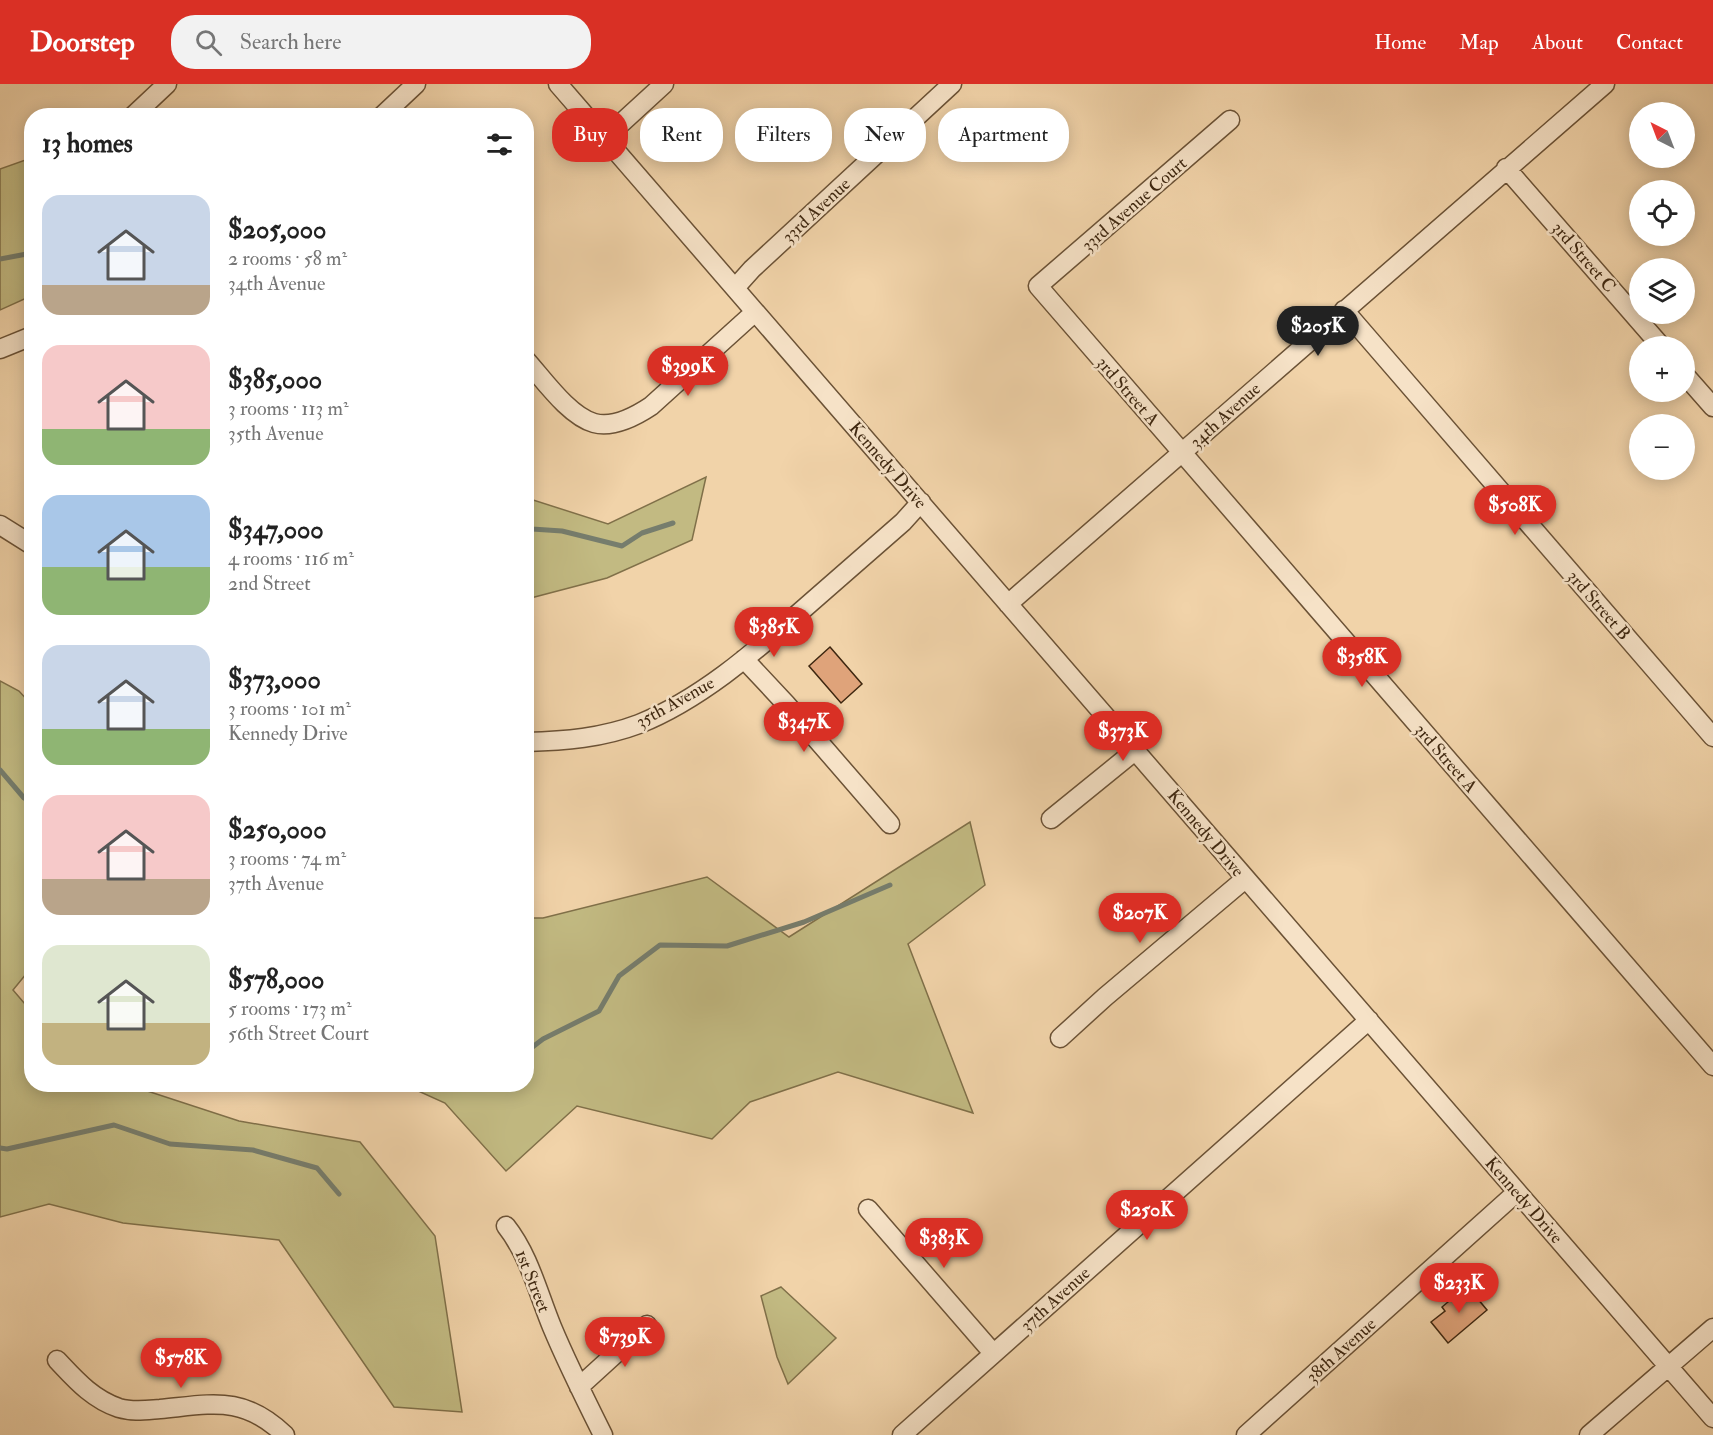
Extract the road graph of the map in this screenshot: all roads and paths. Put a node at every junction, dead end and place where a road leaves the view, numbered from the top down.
1 (166, 84) edge
2 (416, 84) edge
3 (558, 84) edge
4 (664, 84) edge
5 (952, 84) edge
6 (1605, 84) edge
7 (141, 108) edge
8 (390, 108) edge
9 (578, 108) edge
10 (628, 117) edge
11 (1230, 120) dead end
12 (624, 162) edge
13 (1506, 168) junction
14 (1038, 286) joint
15 (735, 288) junction
16 (1344, 310) junction
17 (755, 312) junction
18 (1652, 336) edge
19 (24, 339) edge
20 (0, 349) edge
21 (534, 369) edge
22 (1695, 387) edge
23 (1713, 407) edge
24 (1182, 454) junction
25 (921, 502) junction
26 (0, 525) edge
27 (24, 540) edge
28 (1008, 603) junction
29 (744, 659) junction
30 (1713, 737) edge
31 (534, 742) edge
32 (1136, 750) junction
33 (1051, 819) dead end
34 (890, 824) dead end
35 (1245, 879) junction
36 (1369, 1020) junction
37 (1060, 1038) dead end
38 (1710, 1057) edge
39 (1518, 1192) junction
40 (868, 1209) dead end
41 (506, 1226) dead end
42 (647, 1325) dead end
43 (1713, 1328) edge
44 (993, 1353) junction
45 (57, 1360) dead end
46 (1668, 1367) junction
47 (579, 1387) junction
48 (1713, 1418) edge
49 (285, 1435) edge
50 (603, 1435) edge
51 (902, 1435) edge
52 (1246, 1435) edge
53 (1589, 1435) edge

1 - 7 street
2 - 8 street
3 - 9 street, Kennedy Drive
4 - 10 street
5 - 15 street, 33rd Avenue
6 - 13 street, 34th Avenue
11 - 14 street, 33rd Avenue Court
12 - 15 street, Kennedy Drive
13 - 16 street, 34th Avenue
13 - 18 street, 3rd Street C
14 - 24 street, 3rd Street A
15 - 17 street, Kennedy Drive
16 - 24 street, 34th Avenue
16 - 30 street, 3rd Street B
17 - 21 street
17 - 25 street, Kennedy Drive
19 - 20 street
22 - 23 street
24 - 28 street, 34th Avenue
24 - 38 street, 3rd Street A
25 - 28 street, Kennedy Drive
25 - 29 street, 35th Avenue
26 - 27 street
28 - 32 street, Kennedy Drive
29 - 31 street, 35th Avenue
29 - 34 street
32 - 33 street
32 - 35 street, Kennedy Drive
35 - 36 street, Kennedy Drive
35 - 37 street
36 - 39 street, Kennedy Drive
36 - 44 street, 37th Avenue
39 - 46 street, Kennedy Drive
39 - 52 street, 38th Avenue
40 - 44 street
41 - 47 street, 1st Street
42 - 47 street
43 - 46 street
44 - 51 street, 37th Avenue
45 - 49 street
46 - 48 street, Kennedy Drive
46 - 53 street
47 - 50 street, 1st Street

